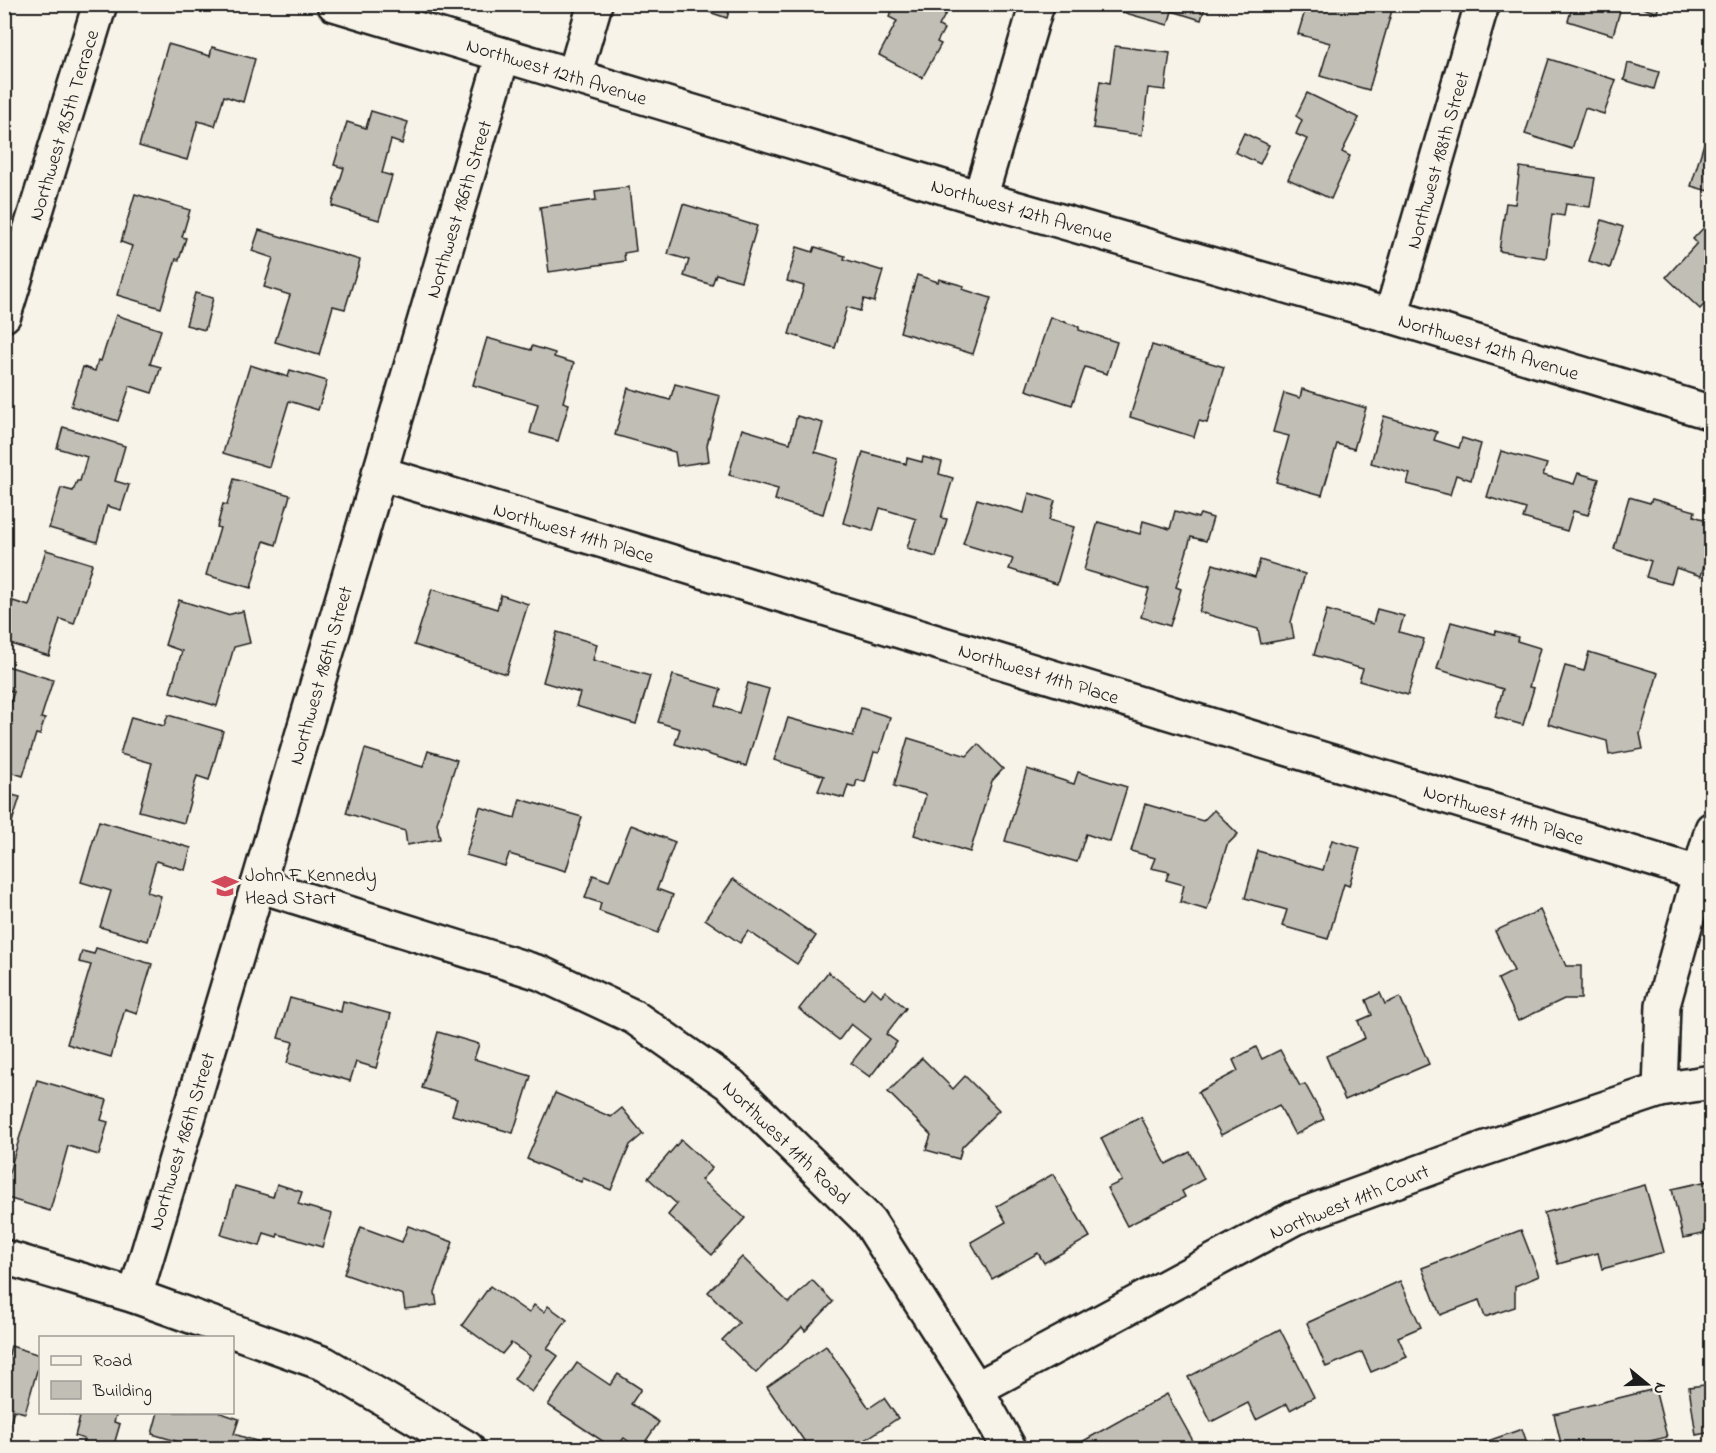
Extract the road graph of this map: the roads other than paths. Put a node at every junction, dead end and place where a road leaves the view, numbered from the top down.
1 (99, 4) edge
2 (334, 4) edge
3 (596, 4) edge
4 (1037, 4) edge
5 (1482, 4) edge
6 (503, 55) junction
7 (574, 76) junction
8 (980, 198) junction
9 (4, 315) edge
10 (1391, 316) junction
11 (1712, 413) edge
12 (379, 473) junction
13 (1712, 829) edge
14 (1698, 873) junction
15 (258, 885) junction
16 (1712, 1082) edge
17 (1660, 1090) junction
18 (4, 1257) edge
19 (135, 1296) junction
20 (976, 1389) junction
21 (467, 1449) edge
22 (1009, 1449) edge

1 - 9 street, Northwest 185th Terrace
2 - 6 street, Northwest 12th Avenue
3 - 7 street
4 - 8 street
5 - 10 street, Northwest 188th Street
6 - 7 street, Northwest 12th Avenue
6 - 12 street, Northwest 186th Street
7 - 8 street, Northwest 12th Avenue
8 - 10 street, Northwest 12th Avenue
10 - 11 street, Northwest 12th Avenue
12 - 14 street, Northwest 11th Place
12 - 15 street, Northwest 186th Street
13 - 14 street
14 - 17 street
15 - 19 street, Northwest 186th Street
15 - 20 street, Northwest 11th Road
16 - 17 street, Northwest 11th Court
17 - 20 street, Northwest 11th Court
18 - 19 street
19 - 21 street
20 - 22 street, Northwest 11th Road

